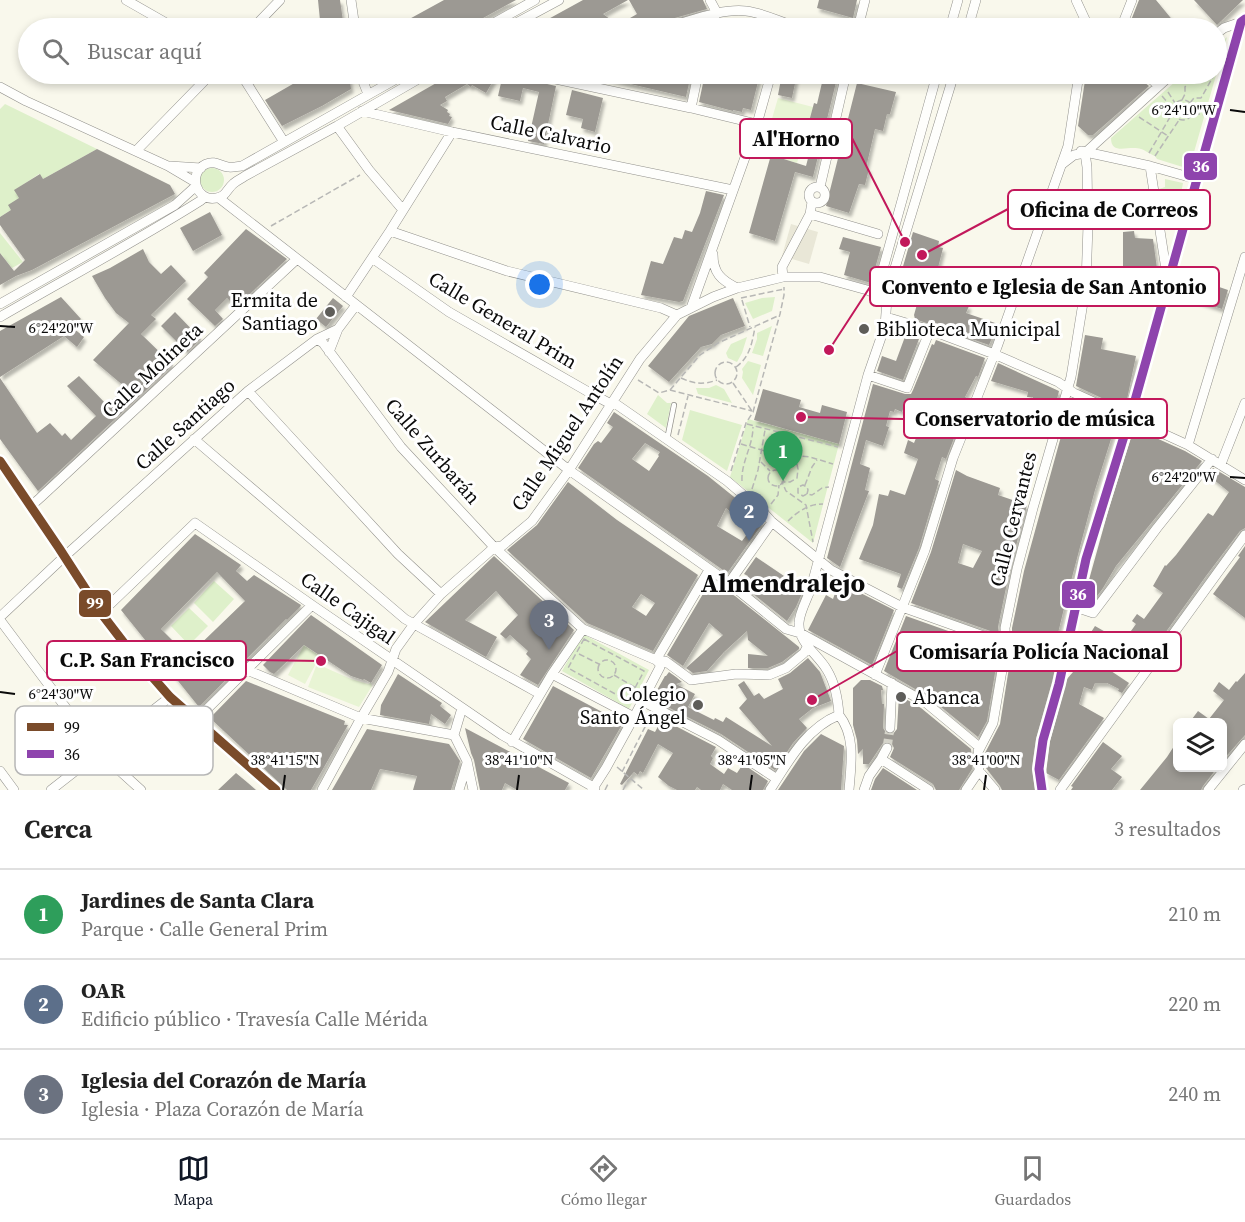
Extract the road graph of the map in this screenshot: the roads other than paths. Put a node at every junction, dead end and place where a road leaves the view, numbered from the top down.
1 (126, 0) edge
2 (280, 0) edge
3 (351, 0) edge
4 (535, 0) edge
5 (558, 0) edge
6 (710, 0) edge
7 (865, 0) edge
8 (958, 0) edge
9 (976, 0) edge
10 (1132, 0) edge
11 (1079, 1) edge
12 (717, 14) junction
13 (158, 18) edge
14 (263, 18) edge
15 (354, 18) edge
16 (503, 18) edge
17 (525, 18) edge
18 (702, 18) edge
19 (714, 18) edge
20 (769, 18) edge
21 (860, 18) edge
22 (953, 18) edge
23 (971, 18) edge
24 (1085, 18) edge
25 (1125, 18) edge
26 (1243, 20) edge
27 (1227, 27) edge
28 (1227, 74) edge
29 (201, 84) edge
30 (247, 84) edge
31 (364, 84) edge
32 (386, 84) edge
33 (409, 84) edge
34 (589, 84) edge
35 (696, 84) edge
36 (768, 84) edge
37 (844, 84) edge
38 (934, 84) edge
39 (951, 84) edge
40 (1077, 84) edge
41 (1154, 84) edge
42 (1164, 84) edge
43 (1224, 84) edge
44 (0, 87) edge
45 (1160, 90) junction
46 (368, 94) junction
47 (691, 108) junction
48 (362, 111) junction
49 (757, 124) junction
50 (337, 126) junction
51 (453, 132) junction
52 (284, 142) junction
53 (1068, 146) junction
54 (136, 151) junction
55 (1085, 153) junction
56 (1061, 165) junction
57 (168, 166) junction
58 (1150, 166) junction
59 (225, 167) junction
60 (201, 168) junction
61 (1196, 179) junction
62 (196, 184) junction
63 (231, 185) junction
64 (733, 190) junction
65 (205, 197) junction
66 (219, 198) junction
67 (403, 210) junction
68 (810, 214) junction
69 (390, 231) junction
70 (885, 236) junction
71 (903, 241) junction
72 (713, 248) junction
73 (1245, 257) edge
74 (372, 258) junction
75 (297, 259) junction
76 (783, 277) junction
77 (1168, 281) junction
78 (737, 288) junction
79 (876, 294) junction
80 (346, 297) junction
81 (887, 299) junction
82 (0, 304) edge
83 (356, 305) junction
84 (690, 308) junction
85 (677, 315) junction
86 (0, 317) edge
87 (886, 317) junction
88 (338, 329) junction
89 (930, 330) junction
90 (317, 339) junction
91 (329, 352) junction
92 (994, 354) junction
93 (868, 375) junction
94 (1067, 388) junction
95 (248, 391) junction
96 (613, 402) junction
97 (1245, 403) edge
98 (674, 405) dead end
99 (1130, 418) junction
100 (194, 439) junction
101 (667, 440) junction
102 (1188, 445) junction
103 (0, 461) edge
104 (1216, 462) junction
105 (569, 470) junction
106 (1245, 480) edge
107 (31, 506) junction
108 (772, 522) junction
109 (1245, 536) edge
110 (494, 548) junction
111 (64, 556) junction
112 (819, 559) junction
113 (709, 570) junction
114 (729, 583) junction
115 (441, 594) junction
116 (312, 605) junction
117 (902, 607) junction
118 (1075, 607) junction
119 (101, 613) junction
120 (0, 618) edge
121 (414, 624) junction
122 (583, 629) junction
123 (800, 633) junction
124 (1006, 644) junction
125 (807, 647) junction
126 (1064, 655) junction
127 (392, 660) junction
128 (656, 660) junction
129 (247, 670) junction
130 (552, 674) junction
131 (875, 675) junction
132 (892, 683) junction
133 (540, 694) junction
134 (170, 697) junction
135 (644, 699) junction
136 (65, 706) edge
137 (158, 706) edge
138 (180, 706) edge
139 (210, 706) edge
140 (462, 708) junction
141 (839, 715) junction
142 (361, 718) junction
143 (638, 718) junction
144 (890, 728) tunnel mouth
145 (213, 735) edge
146 (454, 735) junction
147 (512, 742) junction
148 (1245, 744) edge
149 (887, 748) tunnel mouth
150 (979, 750) junction
151 (881, 759) junction
152 (467, 761) junction
153 (0, 771) edge
154 (979, 771) junction
155 (70, 775) edge
156 (124, 775) edge
157 (777, 779) junction
158 (594, 789) edge
159 (14, 790) edge
160 (51, 790) edge
161 (141, 790) edge
162 (276, 790) edge
163 (322, 790) edge
164 (459, 790) edge
165 (473, 790) edge
166 (770, 790) edge
167 (849, 790) edge
168 (864, 790) edge
169 (929, 790) edge
170 (966, 790) edge
171 (995, 790) edge
172 (1042, 790) edge
173 (1060, 790) edge
174 (1208, 790) edge

1 - 13 street
2 - 14 street
3 - 15 street
4 - 16 street
5 - 17 street
6 - 12 street
7 - 21 street
8 - 22 street
9 - 23 street
10 - 25 street
11 - 24 street
12 - 18 street
12 - 19 street
12 - 20 street
26 - 27 street
26 - 28 street
29 - 54 street
30 - 52 street
31 - 46 street
32 - 46 street
33 - 48 street
34 - 47 street
35 - 47 street
36 - 49 street
37 - 68 street
38 - 70 street
39 - 71 street
40 - 53 street
41 - 45 street
42 - 45 street
43 - 61 street
44 - 54 street
45 - 55 street
46 - 52 street
47 - 49 street
48 - 50 street
48 - 51 street, Calle Calvario
49 - 64 street
50 - 63 street
50 - 67 street
51 - 64 street, Calle Calvario
51 - 67 street
52 - 59 street
53 - 55 street
53 - 56 street
54 - 57 street
55 - 56 street
55 - 58 street
55 - 94 street, Calle Cervantes
56 - 92 street
57 - 60 street
57 - 62 street
58 - 61 street
58 - 77 street
59 - 60 street
59 - 63 street
60 - 62 street
61 - 77 street
62 - 65 street
62 - 82 street
63 - 66 street
64 - 72 street
65 - 66 street
65 - 86 street
66 - 75 street
67 - 69 street
68 - 70 street
68 - 76 street
69 - 74 street
69 - 85 street
70 - 71 street
70 - 79 street
71 - 81 street
72 - 78 street
72 - 84 street
73 - 102 street
74 - 80 street
74 - 96 street, Calle General Prim
75 - 80 street
75 - 107 street, Calle Molineta
76 - 78 street, Calle Miguel Antolín
76 - 79 street, Calle Miguel Antolín
77 - 99 street
78 - 84 street, Calle Miguel Antolín
79 - 81 street, Calle Miguel Antolín
80 - 83 street
81 - 87 street
83 - 88 street, Calle Santiago
83 - 105 street
84 - 85 street, Calle Miguel Antolín
85 - 96 street, Calle Miguel Antolín
87 - 89 street
87 - 93 street
88 - 90 street, Calle Santiago
88 - 91 street, Calle Santiago
89 - 92 street
89 - 93 street
90 - 91 street, Calle Zurbarán
90 - 95 street, Calle Santiago
91 - 110 street, Calle Zurbarán
92 - 94 street
92 - 117 street
93 - 112 street
94 - 99 street
94 - 124 street, Calle Cervantes
95 - 100 street, Calle Santiago
95 - 115 street
96 - 101 street, Calle General Prim
96 - 105 street, Calle Miguel Antolín
97 - 104 street
98 - 101 lane
99 - 102 street
99 - 118 street
100 - 111 street, Calle Santiago
100 - 121 street
101 - 108 street, Calle General Prim
102 - 104 street
103 - 107 street
104 - 106 street
104 - 118 street
105 - 110 street, Calle Miguel Antolín
105 - 113 street
107 - 111 street
108 - 112 street, Calle General Prim
108 - 114 street
109 - 173 street
110 - 115 street, Calle Miguel Antolín
110 - 122 street, Calle Zurbarán
111 - 119 street
111 - 120 street, Calle Santiago
112 - 117 street, Calle General Prim
112 - 123 street
113 - 114 street
113 - 128 street
114 - 123 street
115 - 121 street, Calle Miguel Antolín
116 - 119 street, Calle Cajigal
116 - 127 street, Calle Cajigal
116 - 129 street
117 - 124 street, Calle General Prim
117 - 131 street
118 - 126 street
119 - 134 street
120 - 136 street
121 - 127 street, Calle Miguel Antolín
121 - 133 street
122 - 128 street, Calle Zurbarán
122 - 130 street
123 - 125 street
123 - 131 street
124 - 126 street, Calle General Prim
124 - 150 street, Calle Cervantes
125 - 128 street, Calle Zurbarán
125 - 141 street
126 - 172 street
127 - 140 street, Calle Cajigal
127 - 142 street, Calle Miguel Antolín
128 - 135 street
129 - 139 street
129 - 142 street
130 - 133 street
130 - 143 street
131 - 132 street
132 - 144 street
132 - 150 street
133 - 147 street
134 - 137 street
134 - 138 street
135 - 143 street
135 - 157 street
140 - 146 street
140 - 147 street, Calle Cajigal
141 - 157 street
141 - 167 street
142 - 146 street
142 - 163 street, Calle Miguel Antolín
143 - 158 street
145 - 162 street
146 - 152 street
147 - 158 street, Calle Cajigal
148 - 174 street
149 - 151 street
150 - 154 street
151 - 168 street
151 - 169 street
152 - 164 street
152 - 165 street
153 - 159 street
154 - 170 street
154 - 171 street
155 - 160 street
156 - 161 street
157 - 166 street

